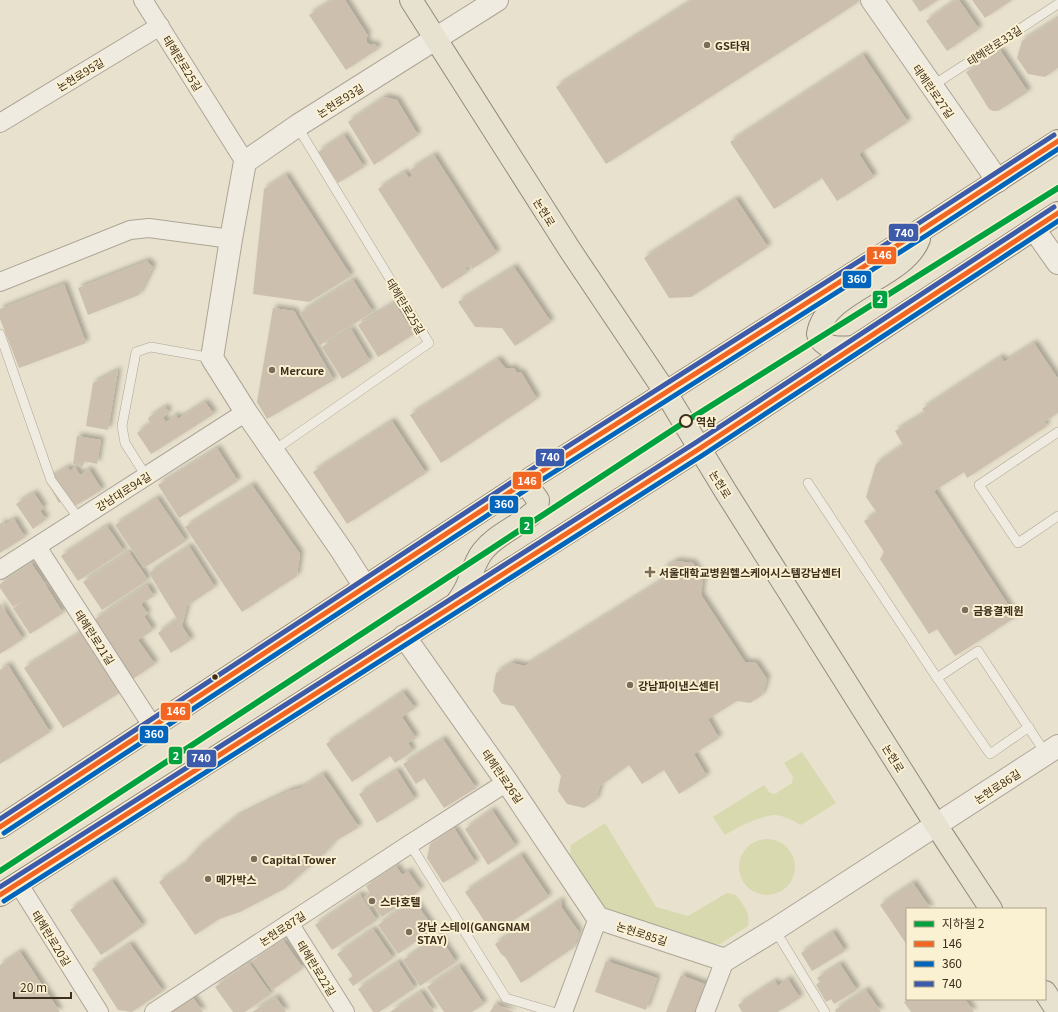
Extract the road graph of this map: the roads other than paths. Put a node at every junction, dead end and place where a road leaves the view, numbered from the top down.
1 (143, 0) edge
2 (411, 0) edge
3 (497, 0) edge
4 (872, 0) edge
5 (1058, 4) edge
6 (160, 26) junction
7 (436, 39) junction
8 (931, 87) junction
9 (0, 123) edge
10 (298, 126) junction
11 (1058, 141) edge
12 (245, 162) junction
13 (998, 181) junction
14 (1058, 213) edge
15 (923, 229) junction
16 (1034, 229) junction
17 (231, 239) junction
18 (1058, 263) edge
19 (0, 282) edge
20 (0, 334) edge
21 (854, 347) junction
22 (212, 358) junction
23 (666, 393) junction
24 (246, 412) junction
25 (1058, 432) edge
26 (699, 449) junction
27 (273, 451) junction
28 (146, 476) junction
29 (525, 482) junction
30 (808, 483) dead end
31 (1058, 516) edge
32 (79, 519) junction
33 (37, 547) junction
34 (0, 570) edge
35 (365, 587) junction
36 (458, 601) junction
37 (404, 636) junction
38 (937, 678) junction
39 (153, 727) junction
40 (1029, 727) junction
41 (1052, 750) edge
42 (507, 782) junction
43 (936, 825) junction
44 (0, 827) edge
45 (410, 844) junction
46 (9, 889) edge
47 (990, 908) edge
48 (598, 918) junction
49 (289, 923) junction
50 (774, 930) junction
51 (725, 960) junction
52 (1046, 994) edge
53 (99, 1012) edge
54 (154, 1012) edge
55 (345, 1012) edge
56 (553, 1012) edge
57 (563, 1012) edge
58 (705, 1012) edge
59 (825, 1012) edge
60 (1058, 1012) edge

1 - 6 street, 테헤란로25길
2 - 7 main road, 논현로
3 - 7 street, 논현로93길
4 - 8 street, 테헤란로27길
5 - 8 lane, 테헤란로33길
6 - 9 street, 논현로95길
6 - 12 street, 테헤란로25길
7 - 10 street, 논현로93길
7 - 23 main road, 논현로
8 - 13 street, 테헤란로27길
10 - 12 street, 논현로93길
10 - 27 lane, 테헤란로25길
11 - 13 main road
12 - 17 street
13 - 15 main road
14 - 16 main road
15 - 21 main road
15 - 23 main road
16 - 18 street
16 - 21 main road
17 - 19 street
17 - 22 street
20 - 32 lane
21 - 26 main road
22 - 24 street
22 - 28 lane
23 - 26 main road, 논현로
23 - 29 main road
24 - 27 street
24 - 28 street, 강남대로94길
25 - 31 lane
26 - 36 main road
26 - 43 main road, 논현로
27 - 35 street
28 - 32 street, 강남대로94길
29 - 35 main road
29 - 36 main road
30 - 38 lane
32 - 33 street, 강남대로94길
33 - 34 street, 강남대로94길
33 - 39 street, 테헤란로21길
35 - 39 main road
36 - 37 main road
37 - 42 street, 테헤란로26길
37 - 46 main road
38 - 40 lane
38 - 40 lane
39 - 44 main road
40 - 41 lane
41 - 43 street, 논현로86길
42 - 45 street, 논현로87길
42 - 48 street, 테헤란로26길
43 - 47 main road, 논현로
43 - 50 street
45 - 49 street, 논현로87길
45 - 56 lane
46 - 53 street, 테헤란로20길
48 - 51 street, 논현로85길
48 - 57 street
49 - 54 street, 논현로87길
49 - 55 street, 테헤란로22길
50 - 51 street
50 - 59 lane
51 - 58 street
52 - 60 main road

